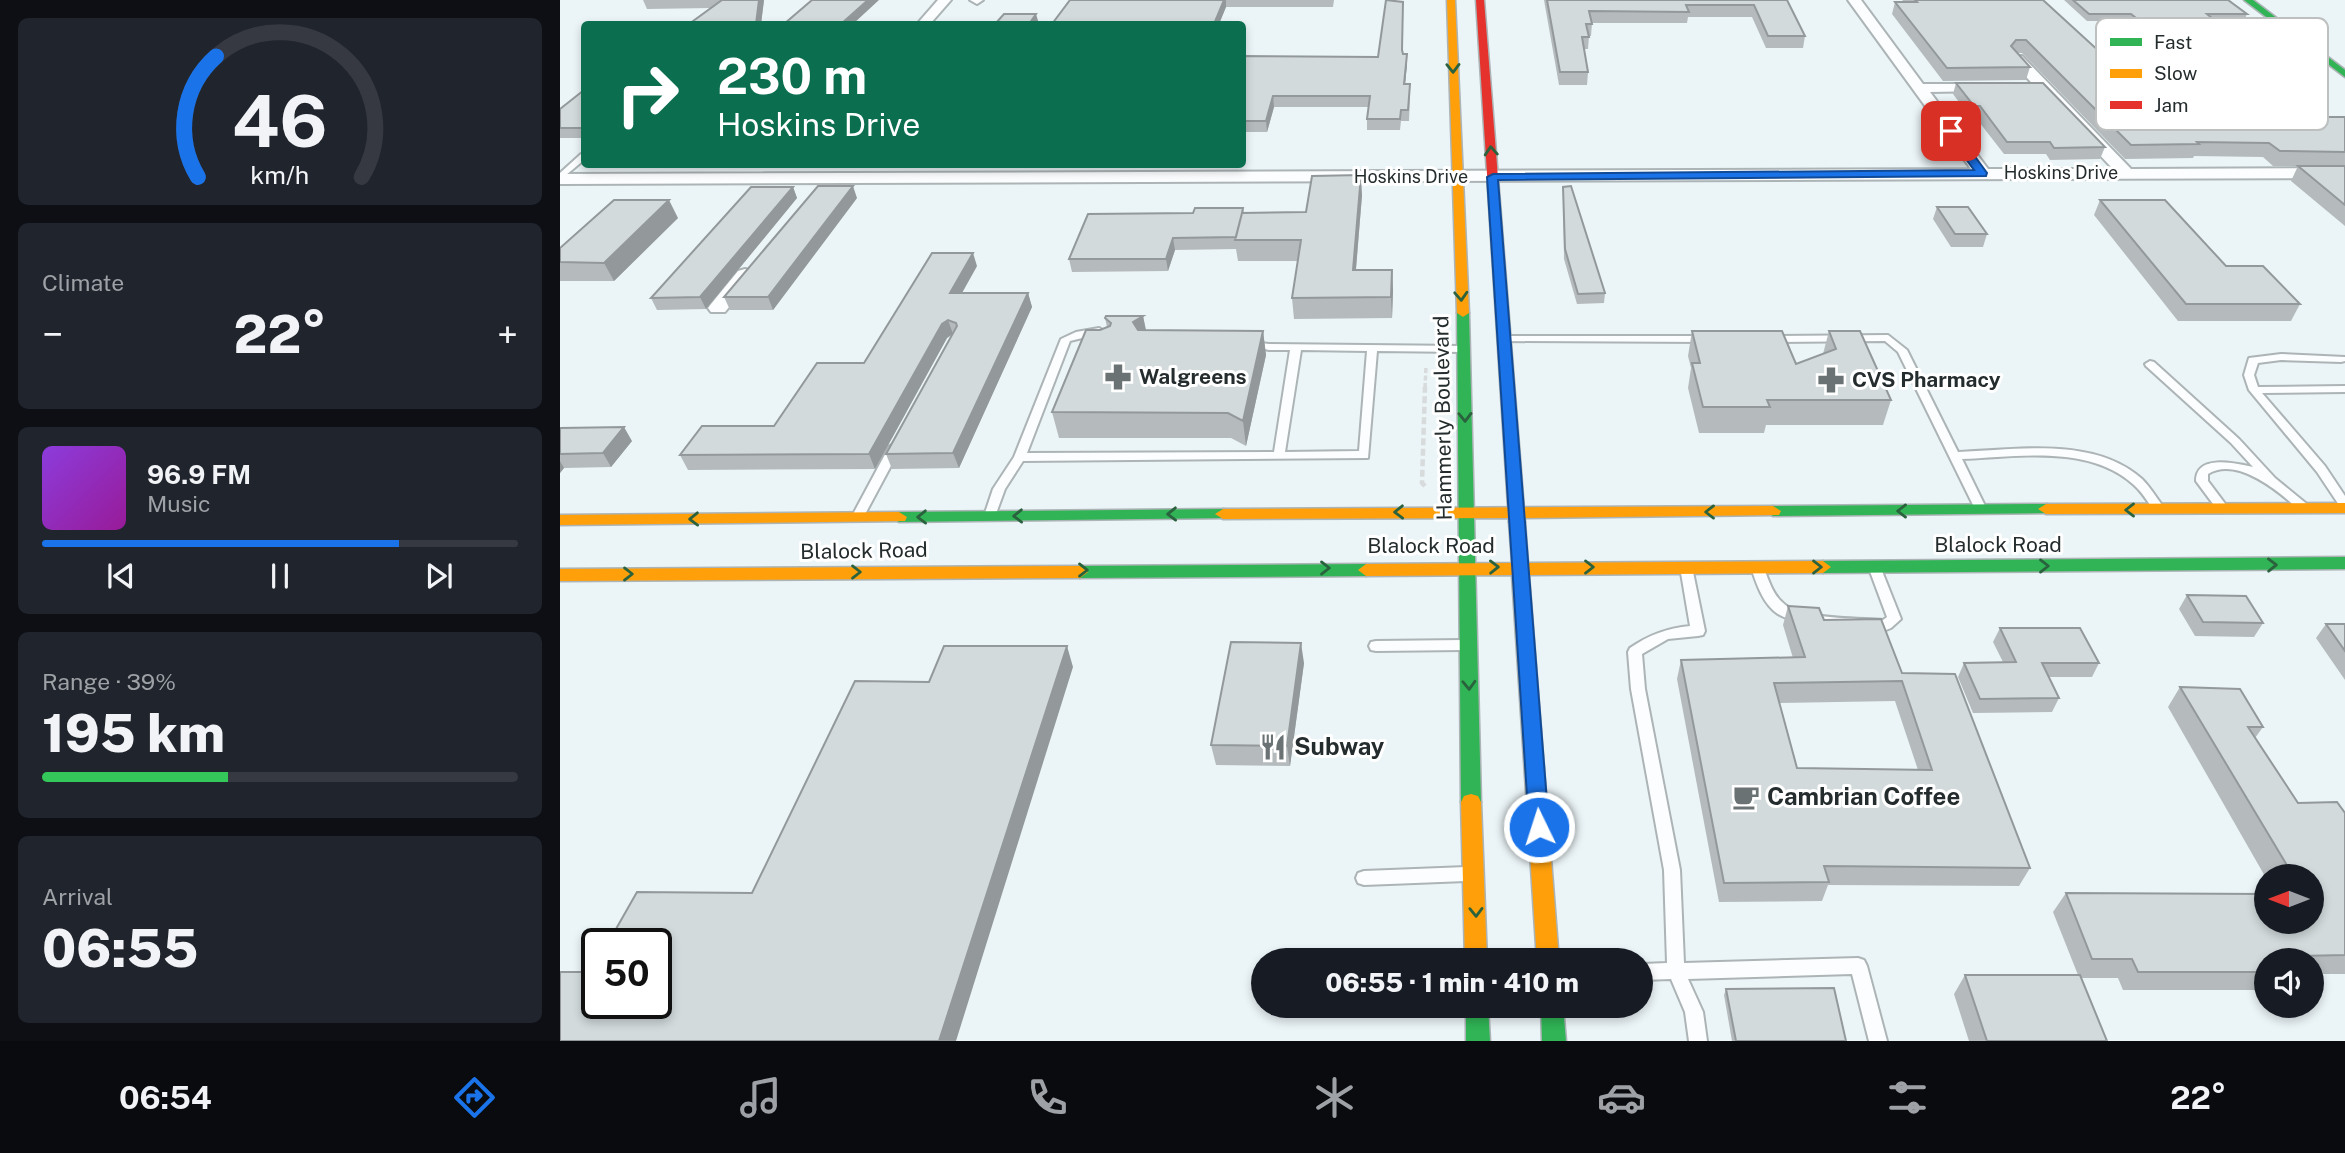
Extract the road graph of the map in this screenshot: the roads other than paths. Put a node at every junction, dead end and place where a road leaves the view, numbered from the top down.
1 (945, 0) edge
2 (1451, 0) edge
3 (1480, 0) edge
4 (1854, 0) edge
5 (2248, 0) edge
6 (1452, 18) junction
7 (2272, 18) edge
8 (1481, 19) junction
9 (926, 21) edge
10 (2017, 59) edge
11 (2328, 61) edge
12 (2345, 74) edge
13 (2044, 87) junction
14 (1919, 88) junction
15 (581, 159) edge
16 (796, 168) edge
17 (1982, 173) junction
18 (2126, 173) junction
19 (2345, 173) edge
20 (1456, 177) junction
21 (1493, 177) junction
22 (560, 178) edge
23 (787, 178) junction
24 (826, 178) junction
25 (814, 193) edge
26 (753, 266) edge
27 (718, 308) dead end
28 (1114, 331) edge
29 (1231, 338) edge
30 (1713, 339) edge
31 (1754, 339) edge
32 (1504, 340) junction
33 (1269, 347) junction
34 (1242, 348) edge
35 (1296, 348) junction
36 (1372, 348) junction
37 (1464, 349) junction
38 (2341, 359) dead end
39 (2150, 364) dead end
40 (2345, 389) edge
41 (2254, 390) junction
42 (902, 436) edge
43 (1279, 456) junction
44 (1954, 456) junction
45 (1020, 457) junction
46 (2269, 478) junction
47 (2345, 506) edge
48 (2304, 508) junction
49 (2223, 509) junction
50 (1981, 510) junction
51 (1467, 512) junction
52 (1516, 513) junction
53 (2163, 515) junction
54 (990, 516) junction
55 (857, 517) junction
56 (560, 520) edge
57 (975, 538) dead end
58 (2182, 544) dead end
59 (2345, 564) edge
60 (1874, 566) junction
61 (2197, 566) junction
62 (1521, 567) junction
63 (1686, 567) junction
64 (1757, 567) junction
65 (1467, 568) junction
66 (560, 575) edge
67 (1467, 645) junction
68 (1376, 646) dead end
69 (1475, 874) junction
70 (1364, 877) dead end
71 (1476, 948) edge
72 (1547, 948) edge
73 (1676, 971) junction
74 (1653, 972) edge
75 (1477, 1018) edge
76 (1553, 1018) edge
77 (1478, 1041) edge
78 (1554, 1041) edge
79 (1698, 1041) edge
80 (1878, 1041) edge

1 - 9 street
2 - 6 main road, Hammerly Boulevard
3 - 8 main road
4 - 14 street
5 - 7 main road
6 - 8 main road
6 -> 20 main road, Hammerly Boulevard
21 -> 8 main road
10 - 13 street
11 - 12 main road
13 - 14 street
13 - 18 street
14 - 17 street
15 - 22 lane
16 - 23 street
17 - 18 street, Hoskins Drive
17 - 21 street, Hoskins Drive
18 - 19 street, Hoskins Drive
20 - 21 street, Hoskins Drive
20 - 24 street, Hoskins Drive
20 -> 37 main road, Hammerly Boulevard
21 - 32 main road
22 - 23 street, Hoskins Drive
23 - 24 street, Hoskins Drive
24 - 25 street
26 - 27 street
28 - 45 lane
29 - 33 lane
30 - 32 lane
31 - 44 lane
32 - 52 main road
33 - 34 lane
33 - 35 lane
35 - 36 lane
35 - 43 lane
36 - 37 lane
36 - 43 lane
37 -> 51 main road, Hammerly Boulevard
38 - 41 lane
39 - 46 lane
40 - 41 lane
41 - 47 lane
42 - 55 lane
43 - 45 lane
44 - 50 lane
44 - 53 lane
45 - 54 lane
46 - 48 lane
46 - 49 lane
47 - 48 main road, Blalock Road
48 - 49 main road, Blalock Road
49 - 53 main road, Blalock Road
50 -> 52 main road, Blalock Road
53 -> 50 main road, Blalock Road
51 - 52 main road, Blalock Road
51 -> 54 main road, Blalock Road
51 - 65 main road, Hammerly Boulevard
52 - 62 main road
54 -> 55 main road, Blalock Road
54 - 57 main road
55 -> 56 main road, Blalock Road
58 - 61 main road
61 -> 59 main road, Blalock Road
60 -> 61 main road, Blalock Road
64 -> 60 main road, Blalock Road
60 - 64 lane
62 -> 63 main road, Blalock Road
65 -> 62 main road, Blalock Road
62 - 72 main road
63 - 64 main road, Blalock Road
63 - 73 lane
66 -> 65 main road, Blalock Road
65 - 67 main road, Hammerly Boulevard
67 - 68 lane
67 -> 69 main road, Hammerly Boulevard
69 - 70 lane
69 -> 71 main road, Hammerly Boulevard
73 - 74 lane
73 - 79 lane
73 - 80 lane
75 - 77 main road
76 - 78 main road

